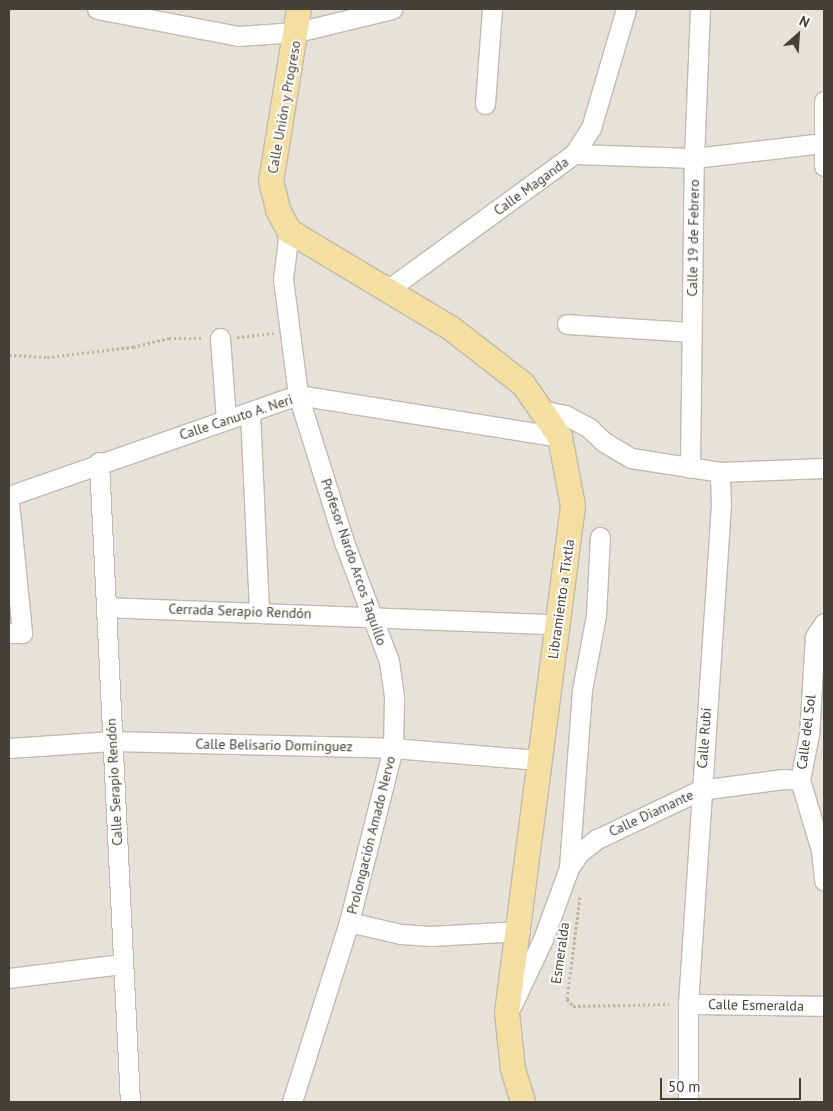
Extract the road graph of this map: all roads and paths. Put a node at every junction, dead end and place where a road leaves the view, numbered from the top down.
1 (97, 9) edge
2 (392, 9) edge
3 (492, 9) edge
4 (626, 9) edge
5 (700, 9) edge
6 (298, 20) edge
7 (824, 101) edge
8 (485, 104) dead end
9 (823, 143) edge
10 (574, 154) junction
11 (694, 158) junction
12 (824, 166) edge
13 (289, 231) junction
14 (386, 291) junction
15 (567, 324) dead end
16 (290, 331) junction
17 (691, 332) junction
18 (220, 338) junction
19 (9, 355) edge
20 (298, 395) junction
21 (542, 410) junction
22 (250, 412) junction
23 (226, 420) junction
24 (560, 438) junction
25 (99, 462) junction
26 (690, 468) junction
27 (824, 468) edge
28 (720, 472) junction
29 (9, 496) edge
30 (9, 502) edge
31 (600, 537) dead end
32 (106, 607) junction
33 (259, 611) junction
34 (373, 617) junction
35 (557, 624) junction
36 (822, 624) edge
37 (9, 634) edge
38 (112, 741) junction
39 (9, 748) edge
40 (394, 748) junction
41 (539, 760) junction
42 (800, 780) junction
43 (700, 790) junction
44 (569, 868) junction
45 (824, 881) edge
46 (580, 894) dead end
47 (349, 922) junction
48 (520, 932) junction
49 (122, 964) junction
50 (9, 978) edge
51 (688, 1004) junction
52 (824, 1006) edge
53 (507, 1014) junction
54 (130, 1102) edge
55 (292, 1102) edge
56 (523, 1102) edge
57 (688, 1102) edge

1 - 6 street
2 - 6 street
3 - 8 street
4 - 10 street, Calle Maganda
5 - 11 street, Calle 19 de Febrero
6 - 13 main road, Calle Unión y Progreso
7 - 9 street
9 - 11 street
9 - 12 street
10 - 11 street
10 - 14 street, Calle Maganda
11 - 17 street, Calle 19 de Febrero
13 - 14 main road, Libramiento a Tixtla
13 - 16 street, Profesor Nardo Arcos Taquillo
14 - 21 main road, Libramiento a Tixtla
15 - 17 street
16 - 18 path
16 - 20 street, Profesor Nardo Arcos Taquillo
17 - 26 street, Calle 19 de Febrero
18 - 19 path
18 - 23 street
20 - 22 street, Calle Canuto A. Neri
20 - 24 street, Calle Canuto A. Neri
20 - 34 street, Profesor Nardo Arcos Taquillo
21 - 24 main road, Libramiento a Tixtla
21 - 26 street
22 - 23 street, Calle Canuto A. Neri
22 - 33 street
23 - 25 street, Calle Canuto A. Neri
24 - 35 main road, Libramiento a Tixtla
25 - 29 street, Calle Canuto A. Neri
25 - 32 street, Calle Serapio Rendón
26 - 28 street
27 - 28 street
28 - 43 street, Calle Rubí
30 - 37 street
31 - 44 street
32 - 33 street, Cerrada Serapio Rendón
32 - 38 street, Calle Serapio Rendón
33 - 34 street, Cerrada Serapio Rendón
34 - 35 street, Cerrada Serapio Rendón
34 - 40 street, Profesor Nardo Arcos Taquillo
35 - 41 main road, Libramiento a Tixtla
36 - 42 street, Calle del Sol
38 - 39 street, Calle Belisario Domínguez
38 - 40 street, Calle Belisario Domínguez
38 - 49 street, Calle Serapio Rendón
40 - 41 street, Calle Belisario Domínguez
40 - 47 street, Prolongación Amado Nervo
41 - 48 main road, Libramiento a Tixtla
42 - 43 street, Calle Diamante
42 - 45 street
43 - 44 street, Calle Diamante
43 - 51 street, Calle Rubí
44 - 53 street, Calle Diamante
46 - 51 path, Esmeralda
47 - 48 street, Prolongación Amado Nervo
47 - 55 street, Prolongación Amado Nervo
48 - 53 main road, Libramiento a Tixtla
49 - 50 street
49 - 54 street, Calle Serapio Rendón
51 - 52 street, Calle Esmeralda
51 - 57 street, Calle Rubí
53 - 56 main road, Libramiento a Tixtla

